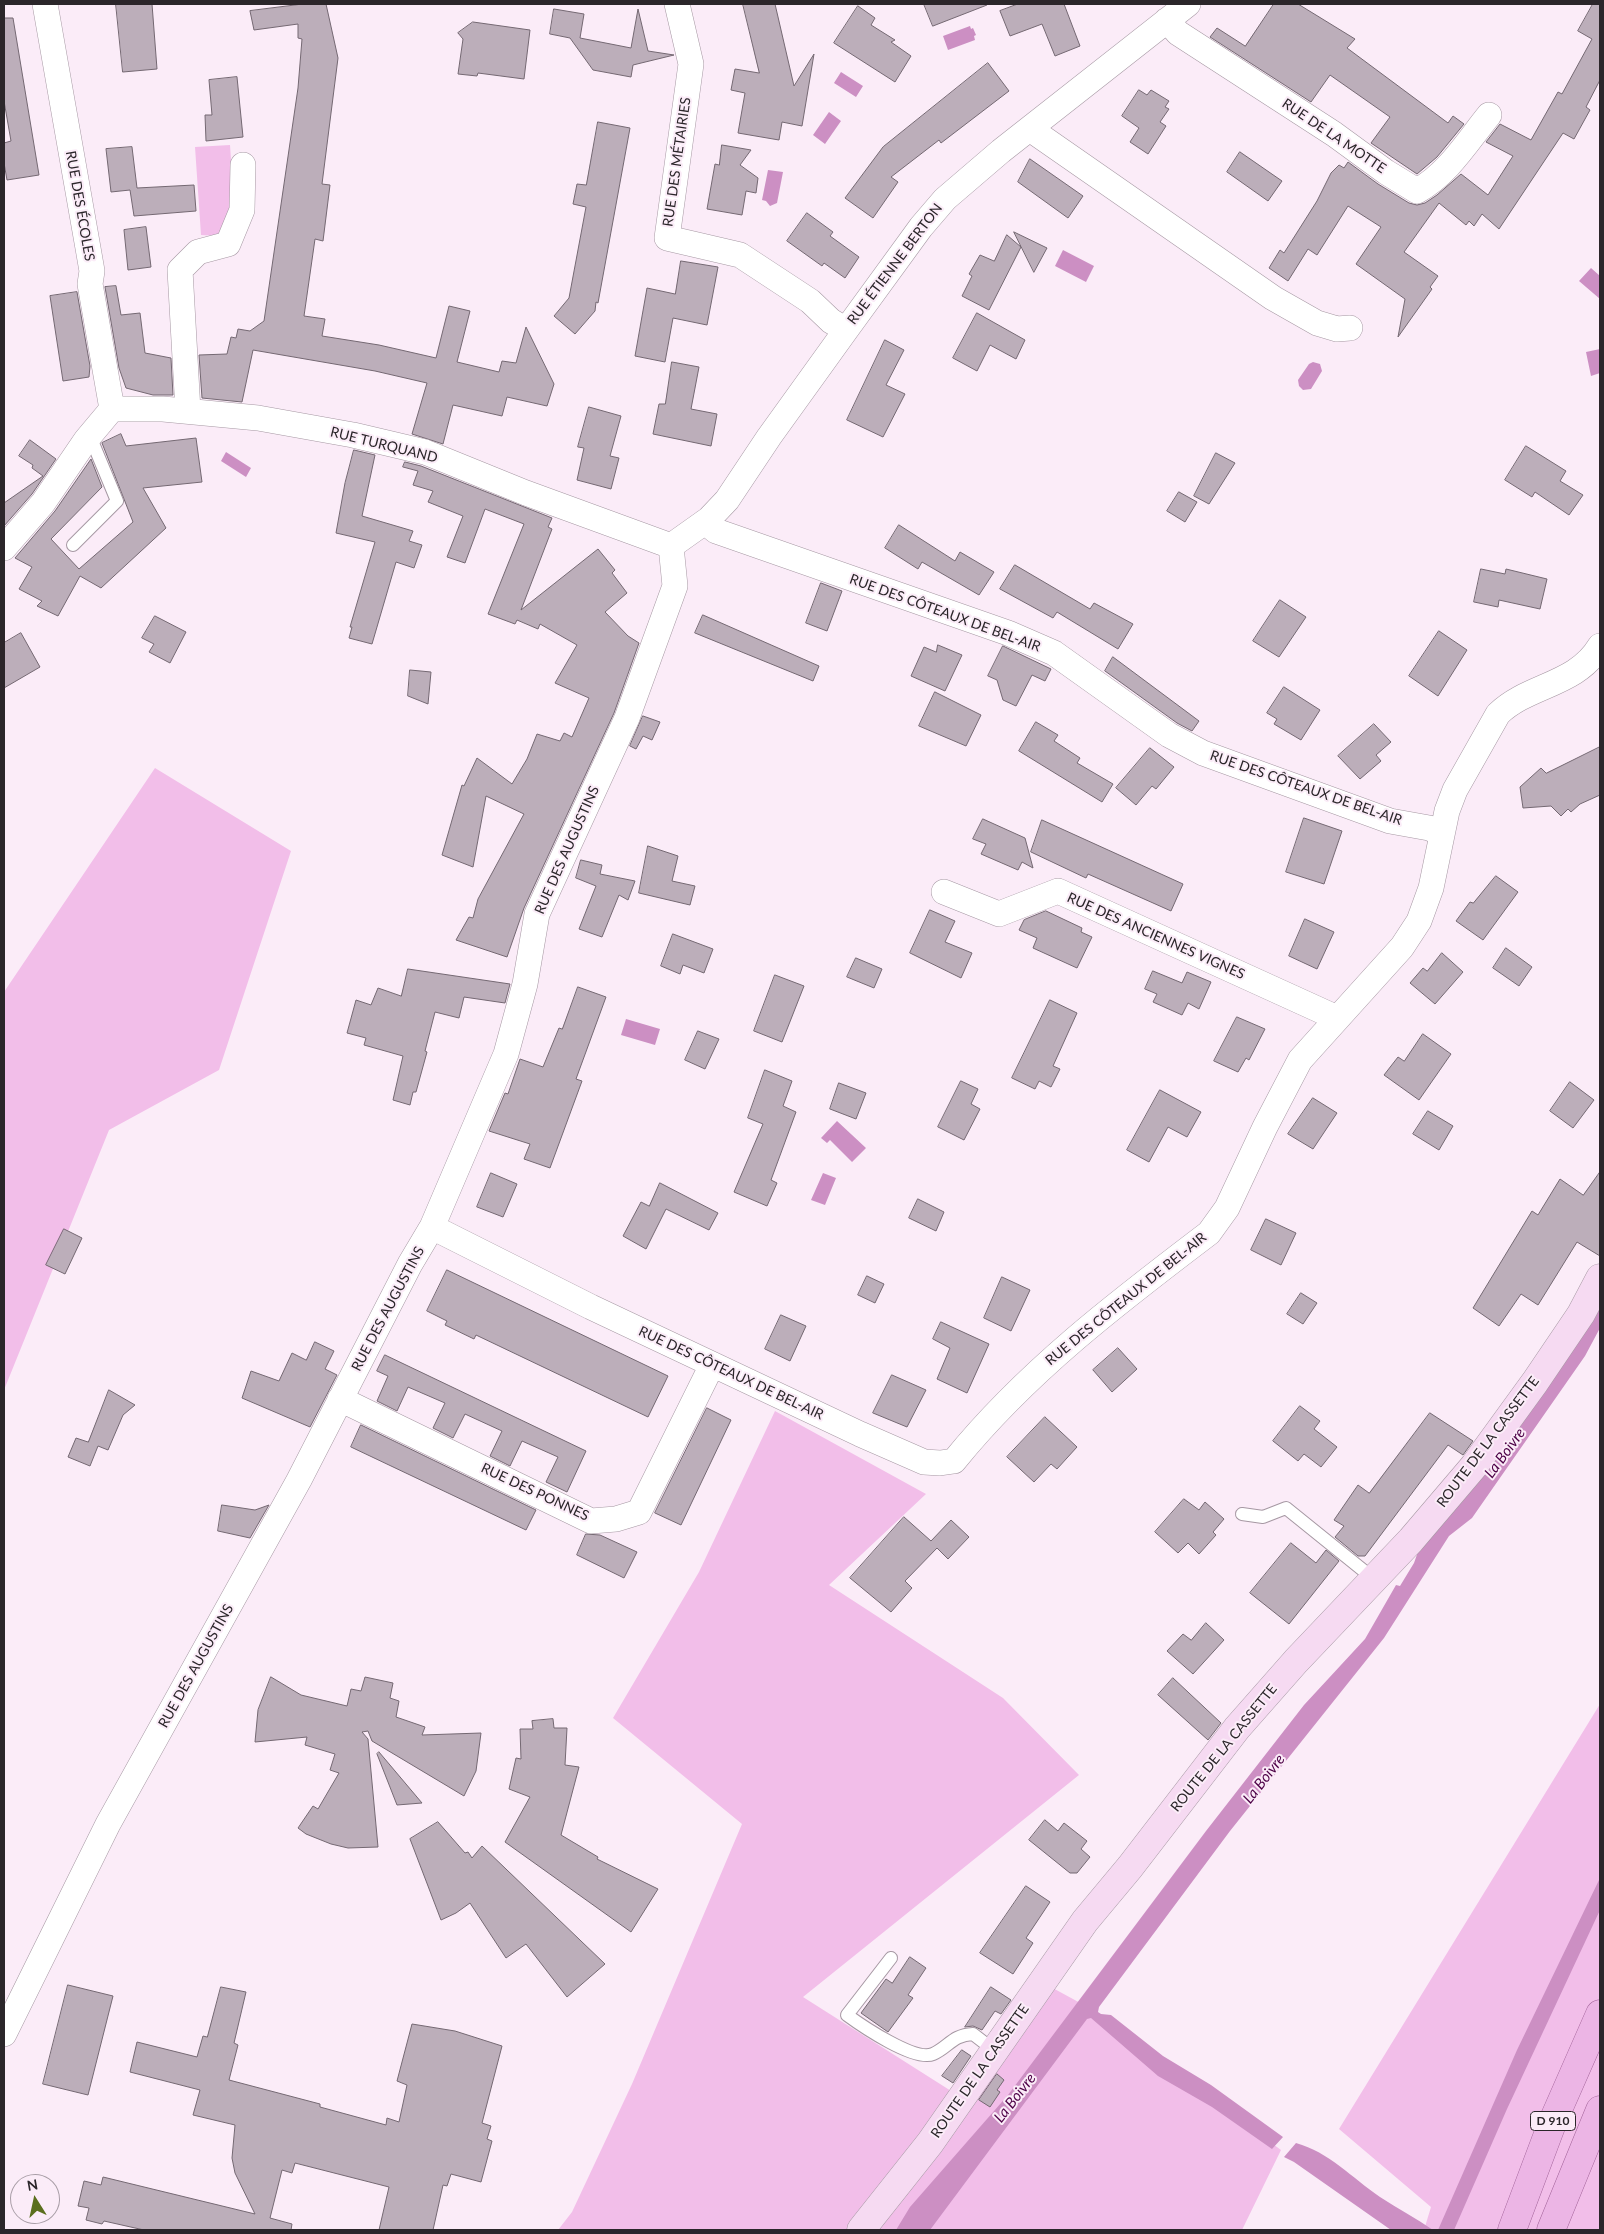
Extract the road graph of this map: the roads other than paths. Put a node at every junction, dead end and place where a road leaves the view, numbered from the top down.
1 (45, 4) edge
2 (677, 4) edge
3 (1188, 4) edge
4 (1167, 20) junction
5 (1489, 115) dead end
6 (1030, 129) junction
7 (243, 166) dead end
8 (1350, 328) dead end
9 (846, 330) junction
10 (112, 409) junction
11 (188, 411) junction
12 (90, 436) junction
13 (705, 522) junction
14 (73, 545) dead end
15 (671, 546) junction
16 (4, 548) edge
17 (1600, 646) edge
18 (1441, 833) junction
19 (944, 892) dead end
20 (1338, 1018) junction
21 (432, 1227) junction
22 (1600, 1278) edge
23 (712, 1365) junction
24 (340, 1398) junction
25 (1242, 1514) dead end
26 (1374, 1579) junction
27 (891, 1958) dead end
28 (1600, 2014) edge
29 (4, 2034) edge
30 (995, 2051) junction
31 (1600, 2110) edge
32 (862, 2230) edge
33 (1512, 2230) edge
34 (1551, 2230) edge

1 - 10 street, RUE DES ÉCOLES
2 - 9 street, RUE DES MÉTAIRIES
3 - 4 street, RUE ÉTIENNE BERTON
4 - 5 street, RUE DE LA MOTTE
4 - 6 street, RUE ÉTIENNE BERTON
6 - 8 street
6 - 9 street, RUE ÉTIENNE BERTON
7 - 11 street
9 - 13 street, RUE ÉTIENNE BERTON
10 - 11 street, RUE TURQUAND
10 - 12 street
11 - 15 street, RUE TURQUAND
12 - 14 lane
12 - 16 street
13 - 15 street, RUE ÉTIENNE BERTON
13 - 18 street, RUE DES CÔTEAUX DE BEL-AIR
15 - 21 street, RUE DES AUGUSTINS
17 - 18 street
18 - 20 street, RUE DES CÔTEAUX DE BEL-AIR
19 - 20 street, RUE DES ANCIENNES VIGNES
20 - 23 street, RUE DES CÔTEAUX DE BEL-AIR
21 - 23 street, RUE DES CÔTEAUX DE BEL-AIR
21 - 24 street, RUE DES AUGUSTINS
22 - 26 street, ROUTE DE LA CASSETTE
23 - 24 street, RUE DES PONNES
24 - 29 street, RUE DES AUGUSTINS
25 - 26 lane
26 - 30 street, ROUTE DE LA CASSETTE
27 - 30 lane
28 - 33 main road, D 910
30 - 32 street, ROUTE DE LA CASSETTE
31 - 34 main road, D 910

